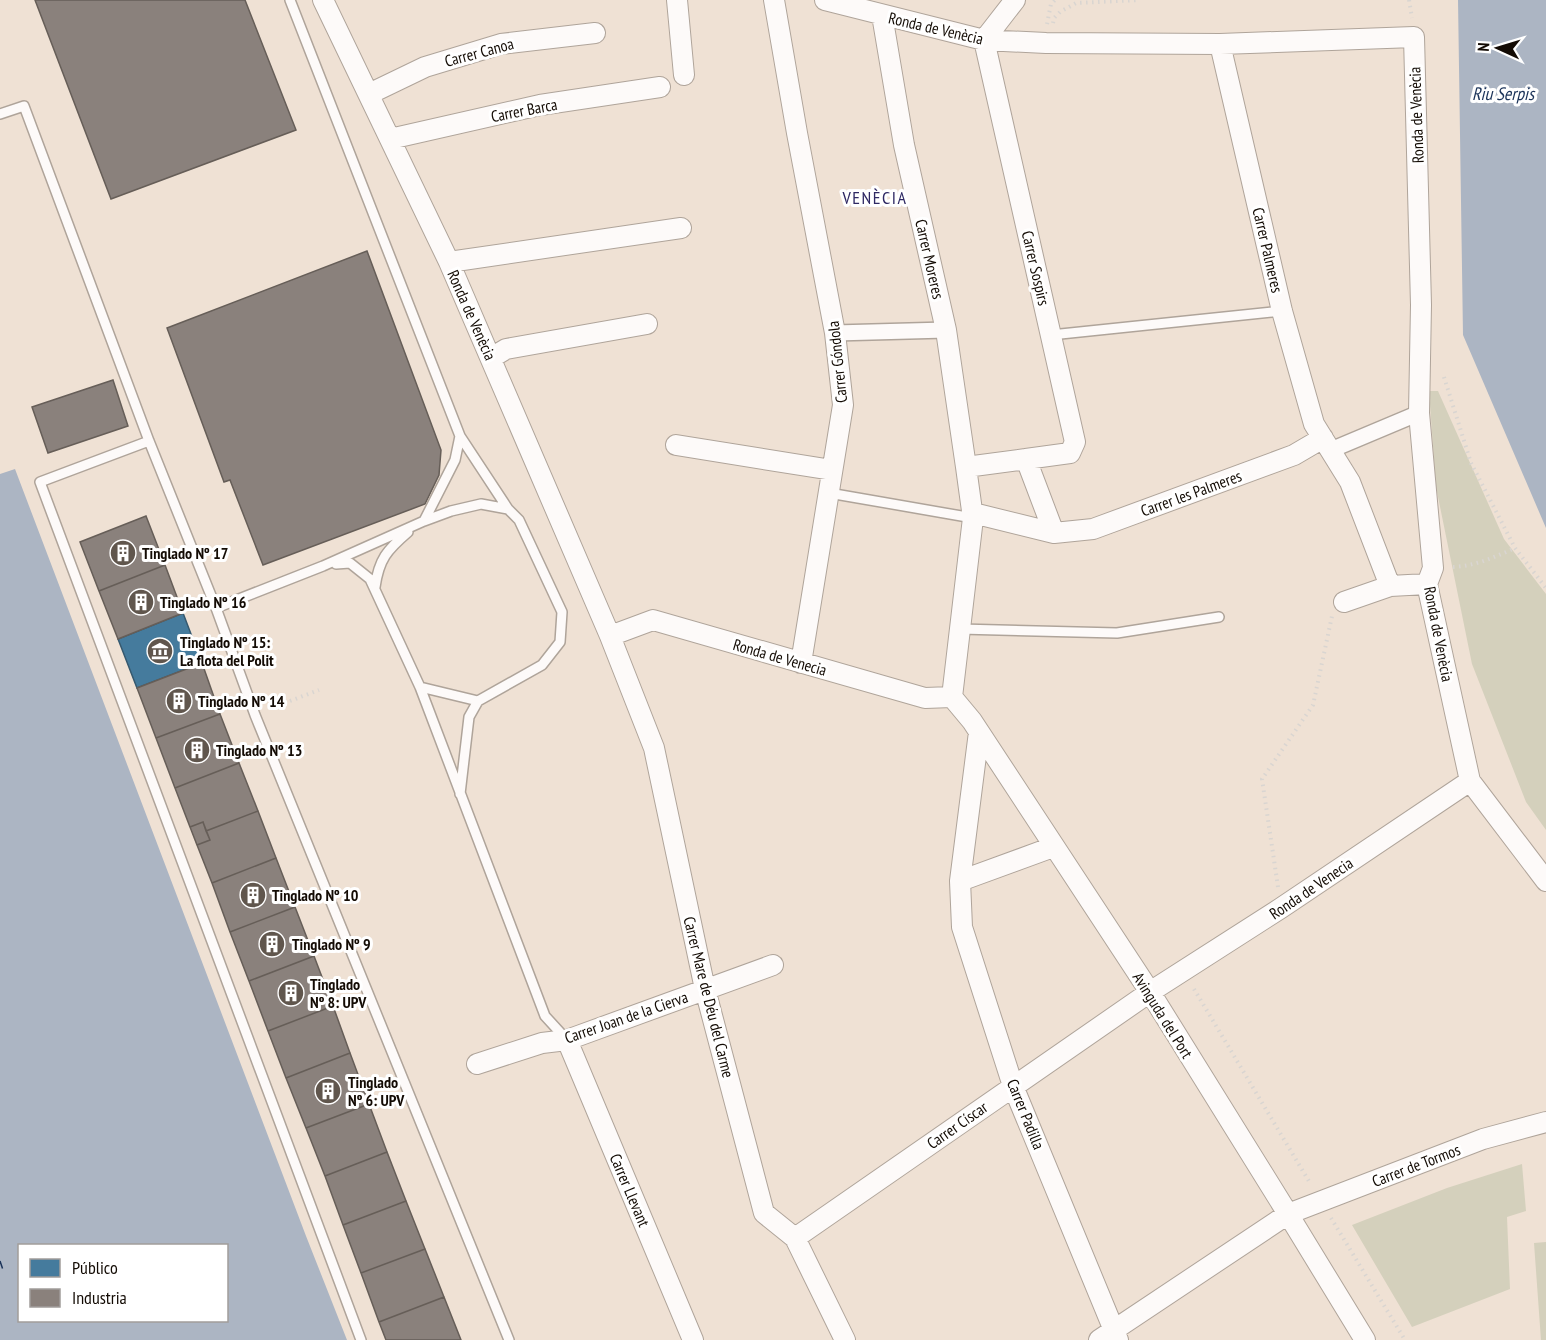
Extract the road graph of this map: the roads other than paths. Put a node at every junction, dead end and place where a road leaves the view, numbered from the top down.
1 (290, 0) edge
2 (323, 0) edge
3 (677, 0) edge
4 (774, 0) edge
5 (825, 0) edge
6 (1015, 0) edge
7 (882, 15) junction
8 (595, 33) dead end
9 (984, 40) junction
10 (1220, 44) junction
11 (684, 75) dead end
12 (660, 87) dead end
13 (369, 94) junction
14 (0, 114) edge
15 (390, 139) junction
16 (681, 228) dead end
17 (449, 262) junction
18 (1282, 311) junction
19 (647, 324) dead end
20 (946, 330) junction
21 (835, 333) junction
22 (1051, 335) junction
23 (491, 358) junction
24 (1419, 413) junction
25 (460, 436) junction
26 (149, 441) junction
27 (1327, 444) junction
28 (676, 445) dead end
29 (1026, 459) junction
30 (966, 467) junction
31 (832, 470) junction
32 (829, 493) junction
33 (508, 509) junction
34 (973, 516) junction
35 (424, 521) junction
36 (415, 526) junction
37 (1054, 533) junction
38 (323, 566) junction
39 (1430, 576) junction
40 (1390, 586) junction
41 (375, 589) junction
42 (1344, 602) road end
43 (216, 608) junction
44 (1219, 617) dead end
45 (960, 629) junction
46 (610, 636) junction
47 (801, 663) junction
48 (420, 687) junction
49 (952, 697) junction
50 (478, 701) junction
51 (979, 732) junction
52 (1470, 781) junction
53 (460, 794) junction
54 (1053, 847) junction
55 (960, 881) junction
56 (1546, 881) edge
57 (773, 965) dead end
58 (705, 989) junction
59 (1150, 992) junction
60 (567, 1040) junction
61 (477, 1064) dead end
62 (1013, 1086) junction
63 (1546, 1122) edge
64 (1288, 1214) junction
65 (795, 1238) junction
66 (1110, 1336) edge
67 (361, 1340) edge
68 (509, 1340) edge
69 (693, 1340) edge
70 (845, 1340) edge
71 (1365, 1340) edge

1 - 25 lane
2 - 13 street, Ronda de Venècia
3 - 11 street
4 - 21 street, Carrer Góndola
5 - 7 street, Ronda de Venècia
6 - 9 street
7 - 9 street, Ronda de Venècia
7 - 20 street, Carrer Moreres
8 - 13 street, Carrer Canoa
9 - 10 street, Ronda de Venècia
9 - 22 street, Carrer Sospirs
10 - 18 street, Carrer Palmeres
10 - 24 street, Ronda de Venècia
12 - 15 street, Carrer Barca
13 - 15 street, Ronda de Venècia
14 - 26 lane
15 - 17 street, Ronda de Venècia
16 - 17 street
17 - 23 street, Ronda de Venècia
18 - 22 lane
18 - 27 street, Carrer Palmeres
19 - 23 street
20 - 21 street
20 - 30 street, Carrer Moreres
21 - 31 street, Carrer Góndola
22 - 29 street, Carrer Sospirs
23 - 46 street, Ronda de Venècia
24 - 27 street
24 - 39 street, Ronda de Venècia
25 - 33 lane
25 - 35 lane
26 - 43 lane
26 - 67 lane
27 - 37 street, Carrer les Palmeres
27 - 40 street, Carrer Palmeres
28 - 31 street
29 - 30 street
29 - 37 street
30 - 34 street, Carrer Moreres
31 - 32 street, Carrer Góndola
32 - 34 lane
32 - 47 street, Carrer Góndola
33 - 35 lane
33 - 50 lane
34 - 37 street, Carrer les Palmeres
34 - 45 street, Carrer Moreres
35 - 36 lane
36 - 38 lane
36 - 41 lane
38 - 41 lane
38 - 43 lane
39 - 40 street
39 - 52 street, Ronda de Venècia
40 - 42 street
41 - 48 lane
43 - 68 lane
44 - 45 lane
45 - 49 street, Carrer Moreres
46 - 47 street, Ronda de Venecia
46 - 58 street, Carrer Mare de Déu del Carme
47 - 49 street, Ronda de Venecia
48 - 50 lane
48 - 53 lane
49 - 51 street, Avinguda del Port
50 - 53 lane
51 - 54 street, Avinguda del Port
51 - 55 street, Carrer Padilla
52 - 56 street
52 - 59 street, Ronda de Venecia
53 - 60 lane
54 - 55 street
54 - 59 street, Avinguda del Port
55 - 62 street, Carrer Padilla
57 - 58 street, Carrer Joan de la Cierva
58 - 60 street, Carrer Joan de la Cierva
58 - 65 street, Carrer Mare de Déu del Carme
59 - 62 street, Carrer Císcar
59 - 64 street, Avinguda del Port
60 - 61 street, Carrer Joan de la Cierva
60 - 69 street, Carrer Llevant
62 - 65 street, Carrer Císcar
62 - 66 street, Carrer Padilla
63 - 64 street, Carrer de Tormos
64 - 66 street, Carrer de Tormos
64 - 71 street, Avinguda del Port
65 - 70 street, Carrer Mare de Déu del Carme

